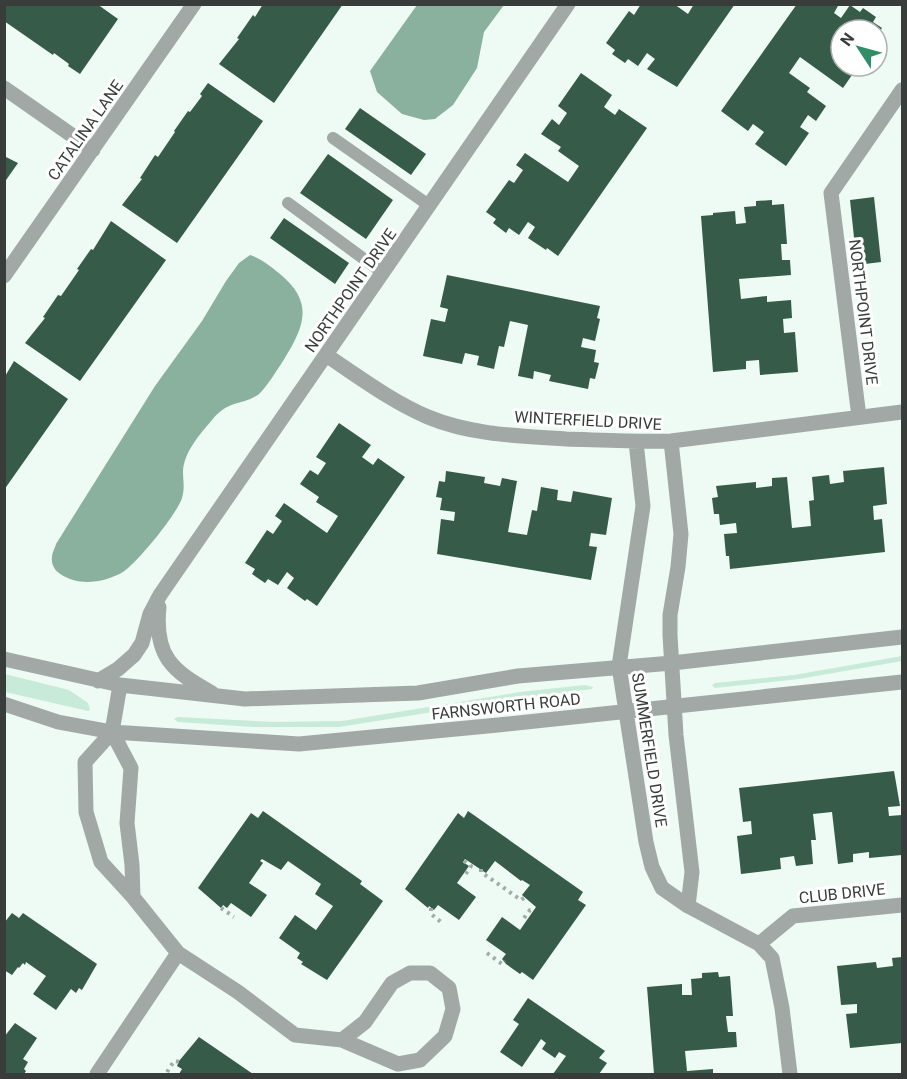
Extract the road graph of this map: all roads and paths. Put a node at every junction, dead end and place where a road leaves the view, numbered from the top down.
1 (194, 4) edge
2 (568, 4) edge
3 (4, 88) edge
4 (903, 90) edge
5 (333, 138) dead end
6 (93, 150) junction
7 (288, 203) dead end
8 (430, 206) junction
9 (383, 273) junction
10 (4, 276) edge
11 (326, 355) junction
12 (903, 412) edge
13 (859, 417) junction
14 (671, 441) junction
15 (636, 442) junction
16 (160, 595) junction
17 (903, 637) edge
18 (4, 659) edge
19 (672, 663) junction
20 (619, 666) junction
21 (98, 681) junction
22 (903, 682) edge
23 (120, 685) junction
24 (218, 696) junction
25 (4, 704) edge
26 (674, 707) junction
27 (626, 711) junction
28 (112, 732) junction
29 (464, 861) dead end
30 (481, 869) dead end
31 (465, 875) dead end
32 (133, 897) junction
33 (525, 897) dead end
34 (903, 905) edge
35 (688, 906) junction
36 (221, 908) dead end
37 (431, 908) dead end
38 (534, 910) dead end
39 (234, 917) dead end
40 (524, 918) dead end
41 (441, 922) dead end
42 (759, 944) junction
43 (178, 953) junction
44 (487, 953) dead end
45 (505, 962) dead end
46 (342, 1040) junction
47 (180, 1062) dead end
48 (167, 1072) dead end
49 (97, 1074) edge
50 (790, 1074) edge

1 - 6 street, CATALINA LANE
2 - 8 street, NORTHPOINT DRIVE
3 - 6 street
4 - 13 street, NORTHPOINT DRIVE
5 - 8 lane
6 - 10 street, CATALINA LANE
7 - 9 lane
8 - 9 street, NORTHPOINT DRIVE
9 - 11 street, NORTHPOINT DRIVE
11 - 15 street, WINTERFIELD DRIVE
11 - 16 street, NORTHPOINT DRIVE
12 - 13 street, WINTERFIELD DRIVE
13 - 14 street, WINTERFIELD DRIVE
14 - 15 street, WINTERFIELD DRIVE
14 - 19 street, SUMMERFIELD DRIVE
15 - 20 street, SUMMERFIELD DRIVE
16 - 21 street, NORTHPOINT DRIVE
16 - 24 street
17 - 19 street, FARNSWORTH ROAD
18 - 21 street, FARNSWORTH ROAD
19 - 20 street, FARNSWORTH ROAD
19 - 26 street, SUMMERFIELD DRIVE
20 - 24 street, FARNSWORTH ROAD
20 - 27 street, SUMMERFIELD DRIVE
21 - 23 street, FARNSWORTH ROAD
22 - 26 street, FARNSWORTH ROAD
23 - 24 street, FARNSWORTH ROAD
23 - 28 street
25 - 28 street, FARNSWORTH ROAD
26 - 27 street, FARNSWORTH ROAD
26 - 35 street, SUMMERFIELD DRIVE
27 - 28 street, FARNSWORTH ROAD
27 - 35 street, SUMMERFIELD DRIVE
28 - 32 street
28 - 32 street
29 - 31 path
30 - 33 path
32 - 43 street
34 - 42 street, CLUB DRIVE
35 - 42 street, SUMMERFIELD DRIVE
36 - 39 path
37 - 41 path
38 - 40 path
42 - 50 street
43 - 46 street
43 - 49 street
44 - 45 path
46 - 46 street
47 - 48 path

